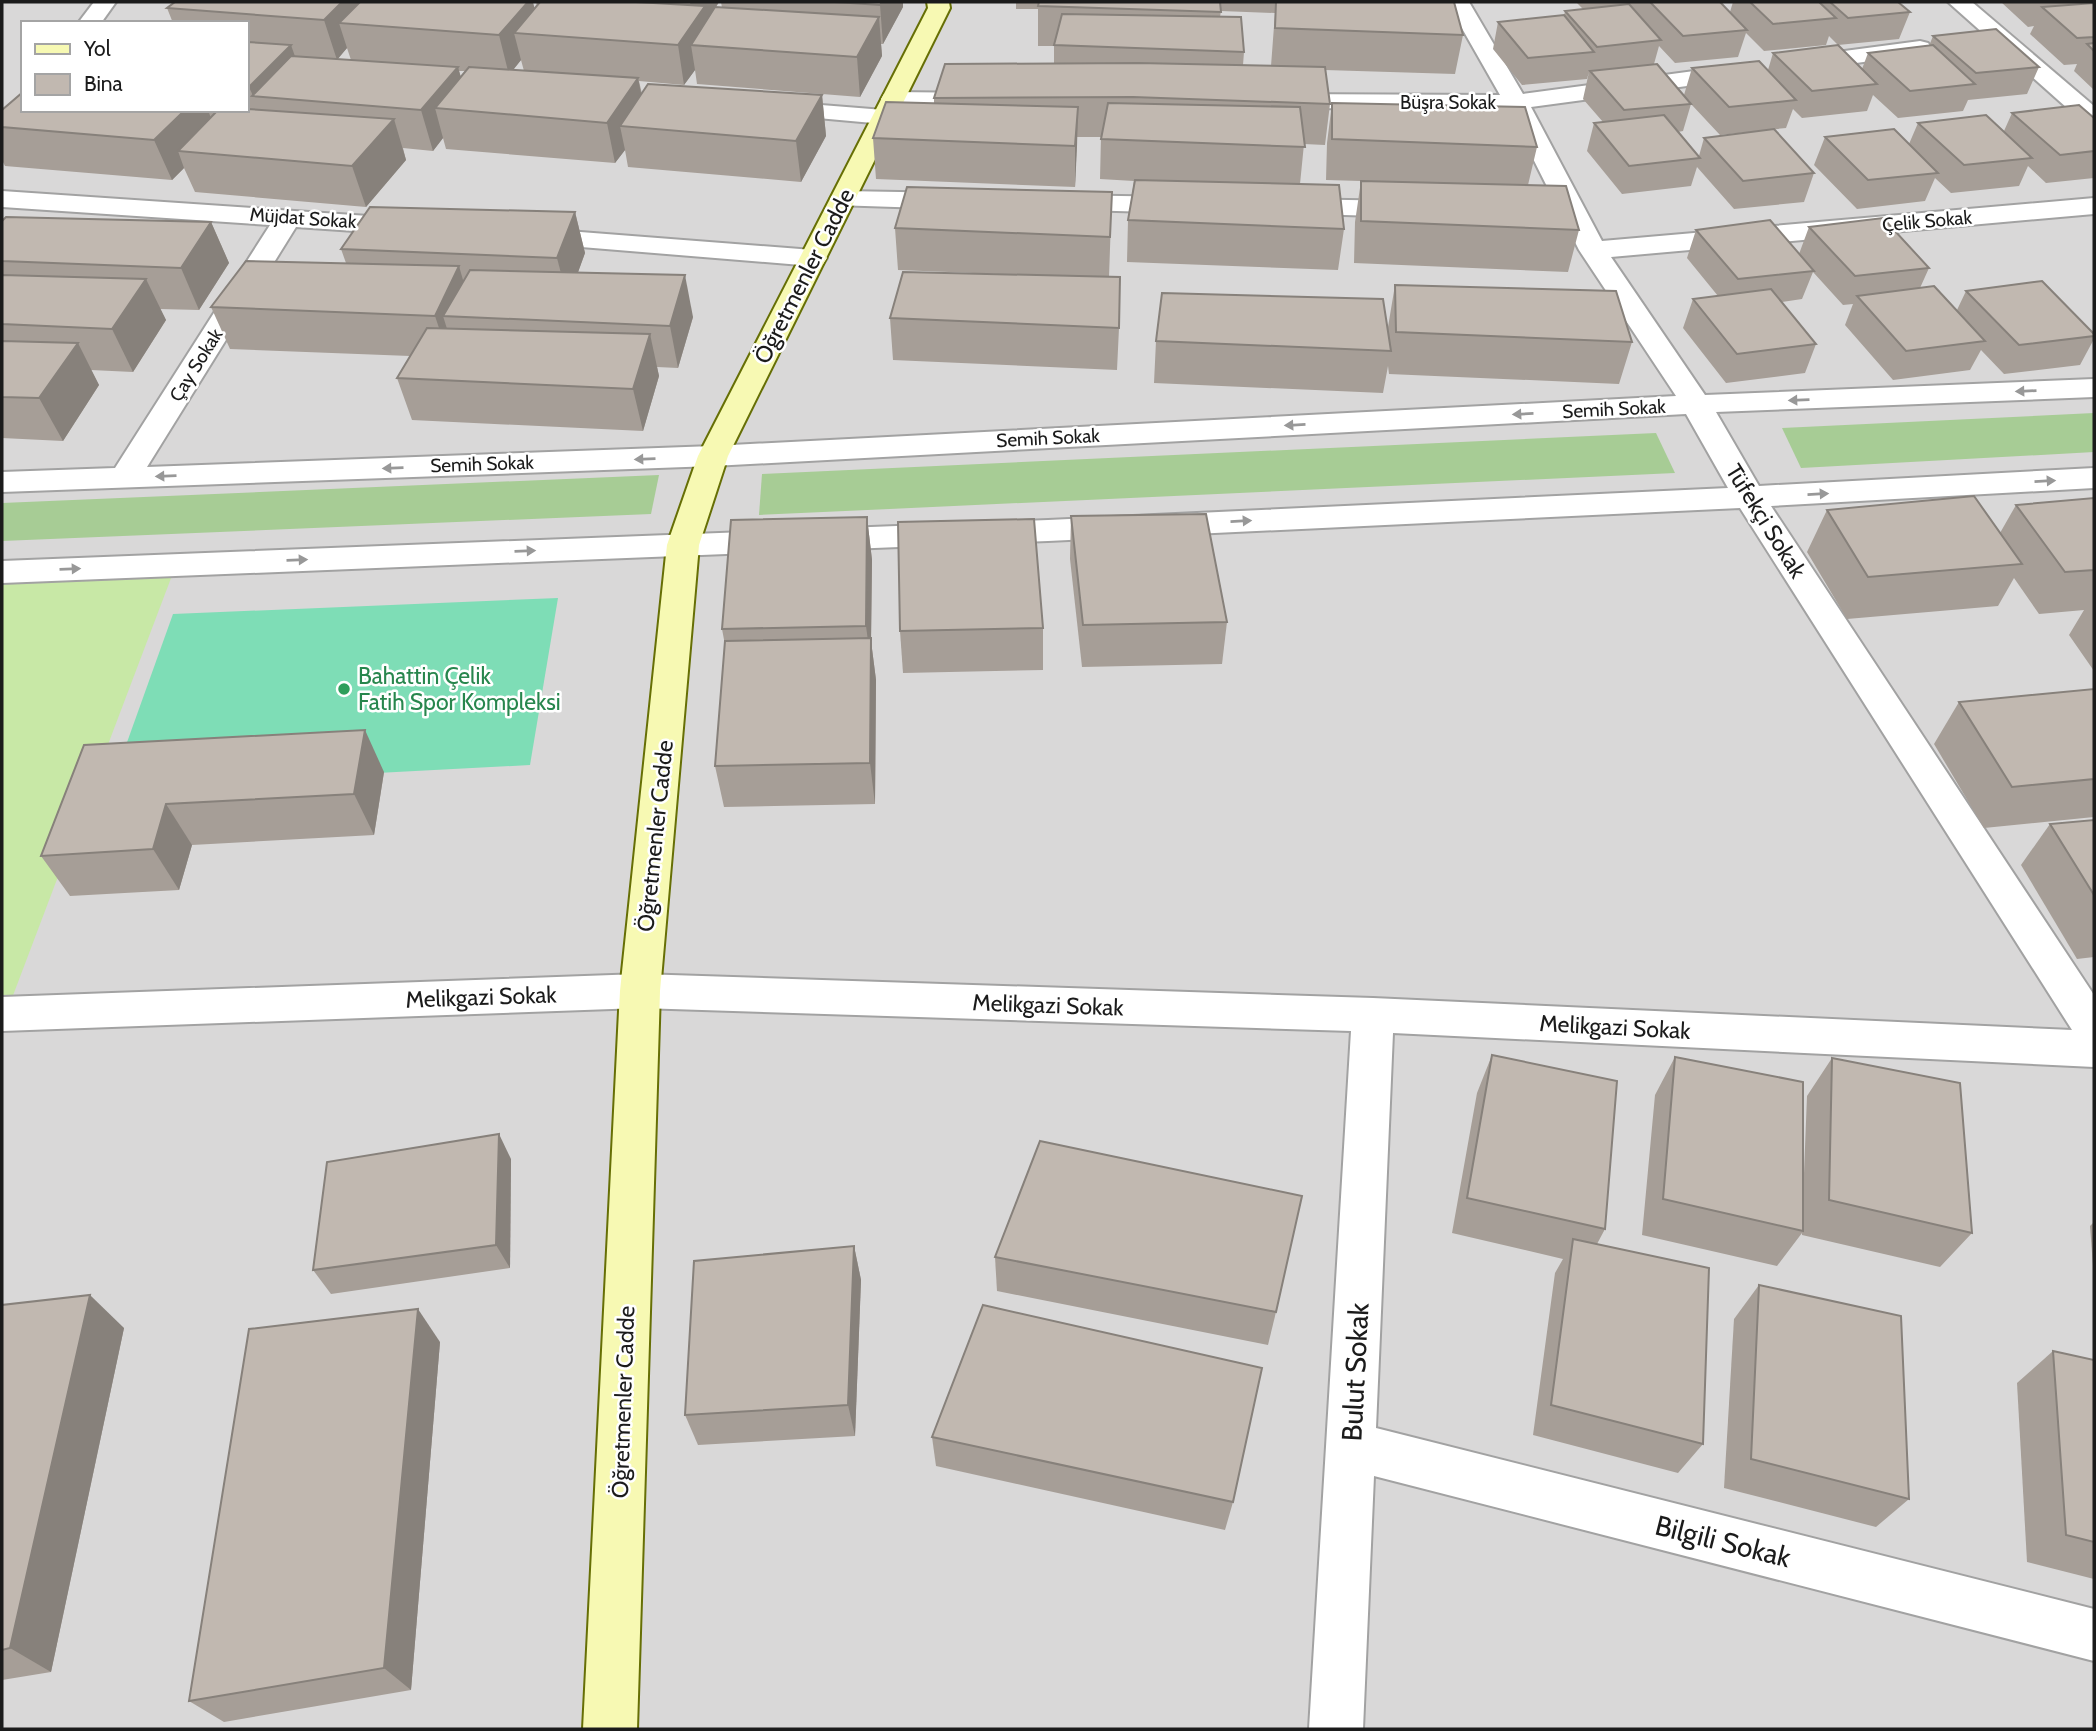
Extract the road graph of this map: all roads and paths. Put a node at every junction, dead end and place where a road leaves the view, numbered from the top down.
1 (105, 2) edge
2 (938, 2) edge
3 (1458, 2) edge
4 (1959, 2) edge
5 (91, 21) edge
6 (1998, 38) junction
7 (1970, 41) edge
8 (1943, 45) edge
9 (1004, 100) edge
10 (1253, 101) edge
11 (1516, 102) junction
12 (746, 106) edge
13 (889, 108) junction
14 (2094, 119) edge
15 (2, 199) edge
16 (843, 199) junction
17 (981, 202) edge
18 (1036, 203) edge
19 (1215, 206) edge
20 (2094, 206) edge
21 (1270, 207) edge
22 (1435, 210) edge
23 (289, 217) junction
24 (437, 229) edge
25 (507, 234) edge
26 (1592, 250) junction
27 (813, 258) junction
28 (2094, 388) edge
29 (1696, 404) junction
30 (713, 456) junction
31 (125, 477) junction
32 (2094, 478) edge
33 (2, 482) edge
34 (1750, 498) junction
35 (683, 545) junction
36 (2, 572) edge
37 (640, 991) junction
38 (1373, 1016) junction
39 (3, 1018) edge
40 (2094, 1029) edge
41 (2094, 1049) edge
42 (1351, 1446) junction
43 (2094, 1635) edge
44 (610, 1729) edge
45 (1336, 1729) edge

1 - 5 street
2 - 13 street, Öğretmenler Cadde
3 - 11 street, Tüfekçi Sokak
4 - 6 street
6 - 7 street
6 - 14 street
8 - 11 street, Büşra Sokak
9 - 13 street
10 - 11 street, Büşra Sokak
11 - 26 street, Tüfekçi Sokak
12 - 13 street
13 - 16 street, Öğretmenler Cadde
15 - 23 street, Müjdat Sokak
16 - 17 street
16 - 27 street, Öğretmenler Cadde
18 - 19 street
20 - 26 street, Çelik Sokak
21 - 22 street
23 - 24 street, Müjdat Sokak
23 - 31 street, Çay Sokak
25 - 27 street
26 - 29 street, Tüfekçi Sokak
27 - 30 street, Öğretmenler Cadde
28 -> 29 street, Semih Sokak
29 -> 30 street, Semih Sokak
29 - 34 street, Tüfekçi Sokak
30 -> 31 street, Semih Sokak
30 - 35 street, Öğretmenler Cadde
31 - 33 street, Semih Sokak
34 -> 32 street
35 -> 34 street
34 - 40 street, Tüfekçi Sokak
36 -> 35 street
35 - 37 street, Öğretmenler Cadde
37 - 38 street, Melikgazi Sokak
37 - 39 street, Melikgazi Sokak
37 - 44 street, Öğretmenler Cadde
38 - 41 street, Melikgazi Sokak
38 - 42 street, Bulut Sokak
42 - 43 street, Bilgili Sokak
42 - 45 street, Bulut Sokak

